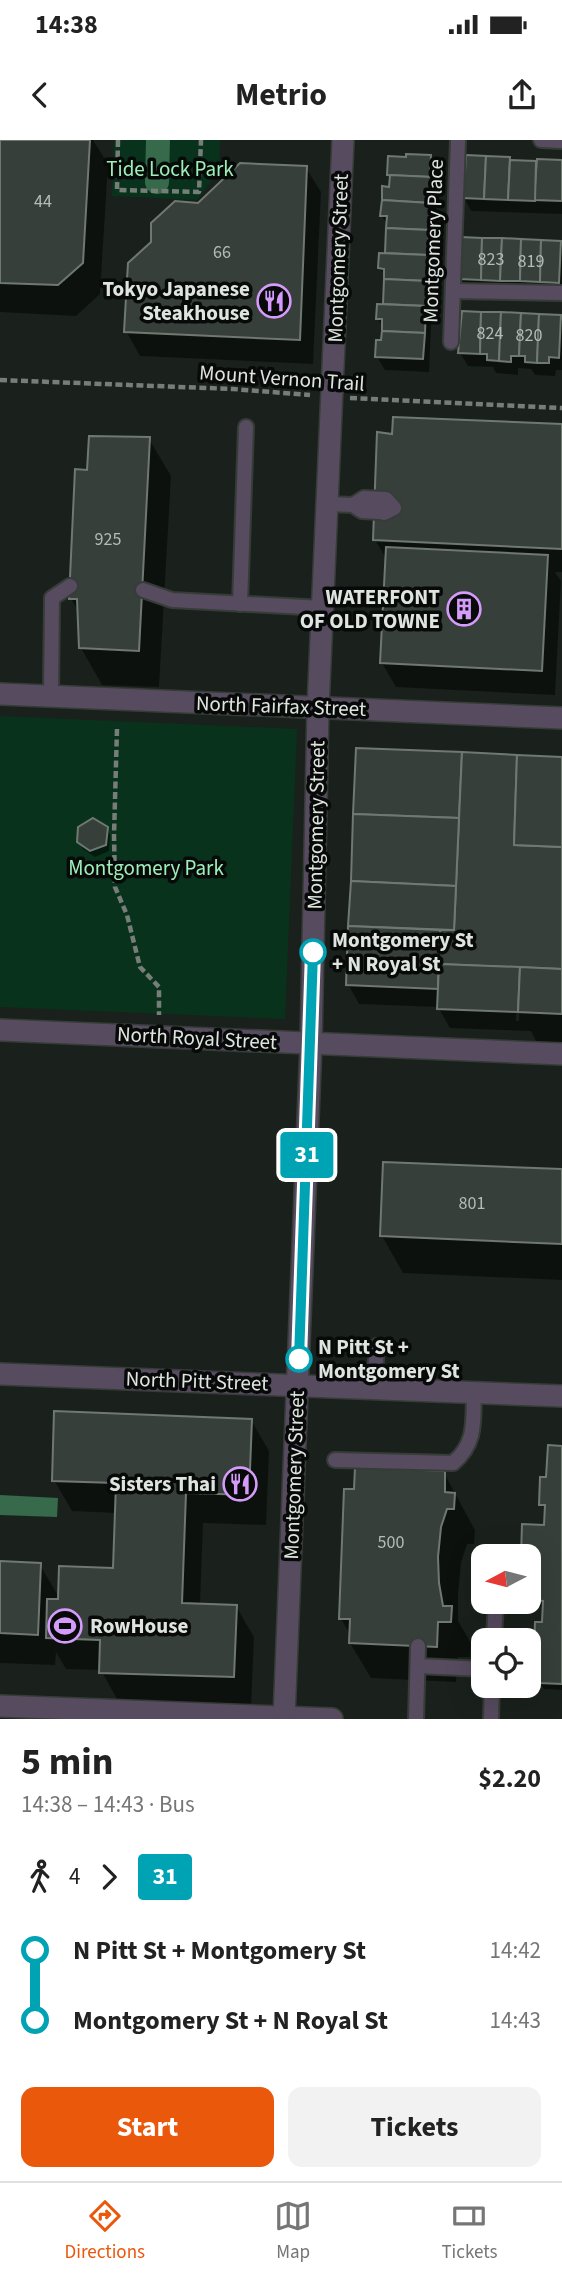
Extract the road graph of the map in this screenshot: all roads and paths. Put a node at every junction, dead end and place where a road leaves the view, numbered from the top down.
1 (118, 140) edge
2 (201, 140) edge
3 (343, 140) edge
4 (458, 140) edge
5 (541, 140) edge
6 (562, 141) edge
7 (453, 291) junction
8 (562, 293) edge
9 (451, 342) dead end
10 (0, 380) edge
11 (332, 397) junction
12 (562, 408) edge
13 (246, 427) dead end
14 (327, 504) junction
15 (399, 508) dead end
16 (69, 586) dead end
17 (143, 590) dead end
18 (240, 604) junction
19 (323, 608) junction
20 (0, 694) edge
21 (51, 696) junction
22 (318, 708) junction
23 (562, 718) edge
24 (117, 729) dead end
25 (0, 1030) edge
26 (160, 1037) junction
27 (311, 1044) junction
28 (562, 1054) edge
29 (377, 1346) dead end
30 (0, 1374) edge
31 (298, 1385) junction
32 (374, 1388) junction
33 (474, 1392) junction
34 (562, 1396) edge
35 (335, 1460) dead end
36 (418, 1646) dead end
37 (418, 1665) junction
38 (471, 1668) edge
39 (492, 1698) edge
40 (0, 1706) edge
41 (121, 1714) edge
42 (284, 1718) edge
43 (332, 1719) edge
44 (416, 1719) edge
45 (491, 1719) edge

1 - 2 path
3 - 11 street, Montgomery Street
4 - 7 lane, Montgomery Place
5 - 6 lane
7 - 8 lane
7 - 9 lane, Montgomery Place
10 - 11 path, Mount Vernon Trail
11 - 12 path, Mount Vernon Trail
11 - 14 street, Montgomery Street
13 - 18 lane
14 - 15 lane
14 - 19 street, Montgomery Street
16 - 21 lane
17 - 18 lane
18 - 19 lane
19 - 22 street, Montgomery Street
20 - 21 street, North Fairfax Street
21 - 22 street, North Fairfax Street
22 - 23 street, North Fairfax Street
22 - 27 street, Montgomery Street
24 - 26 path
25 - 26 street, North Royal Street
26 - 27 street, North Royal Street
27 - 28 street, North Royal Street
27 - 31 street, Montgomery Street
29 - 32 lane
30 - 31 street, North Pitt Street
31 - 32 street, North Pitt Street
31 - 42 street, Montgomery Street
32 - 33 street, North Pitt Street
33 - 34 street, North Pitt Street
33 - 35 lane
36 - 37 lane
37 - 38 lane
37 - 44 lane
39 - 45 lane
40 - 41 street
41 - 42 street
42 - 43 street

